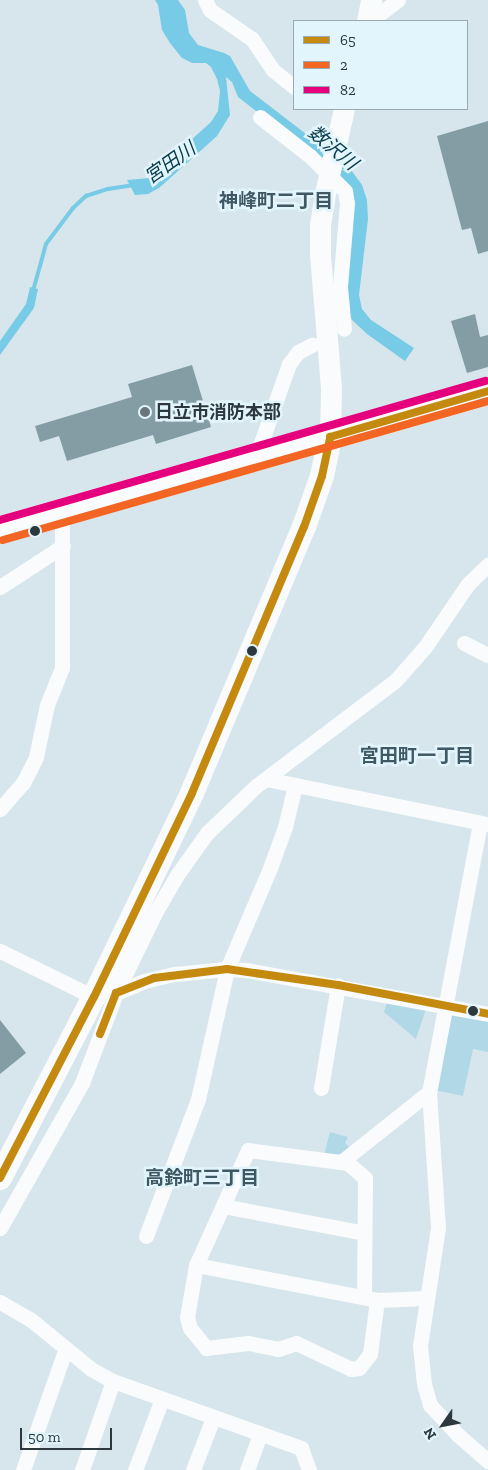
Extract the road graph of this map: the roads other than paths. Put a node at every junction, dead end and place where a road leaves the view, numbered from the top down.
1 (205, 0) edge
2 (371, 0) edge
3 (398, 0) edge
4 (368, 20) edge
5 (369, 20) edge
6 (293, 85) edge
7 (344, 110) edge
8 (260, 118) dead end
9 (344, 329) dead end
10 (312, 345) dead end
11 (488, 391) edge
12 (330, 437) junction
13 (263, 456) junction
14 (62, 513) junction
15 (0, 530) edge
16 (63, 546) junction
17 (488, 565) edge
18 (0, 587) edge
19 (464, 643) dead end
20 (488, 656) edge
21 (266, 779) junction
22 (295, 785) junction
23 (6, 793) edge
24 (0, 809) edge
25 (484, 824) edge
26 (0, 951) edge
27 (227, 969) junction
28 (338, 985) junction
29 (105, 995) junction
30 (446, 1007) junction
31 (488, 1014) edge
32 (321, 1088) dead end
33 (429, 1092) junction
34 (24, 1132) junction
35 (48, 1146) junction
36 (341, 1162) junction
37 (0, 1178) edge
38 (222, 1206) junction
39 (0, 1228) edge
40 (364, 1233) junction
41 (146, 1236) dead end
42 (196, 1265) junction
43 (427, 1298) junction
44 (370, 1299) junction
45 (0, 1302) edge
46 (66, 1348) junction
47 (113, 1382) junction
48 (162, 1399) junction
49 (213, 1418) junction
50 (260, 1434) junction
51 (488, 1461) edge
52 (23, 1470) edge
53 (82, 1470) edge
54 (135, 1470) edge
55 (193, 1470) edge
56 (247, 1470) edge
57 (309, 1470) edge

1 - 6 street
2 - 4 street
3 - 5 street
7 - 12 street
8 - 9 street
10 - 13 street
11 - 12 highway
12 - 13 highway
12 - 29 main road
13 - 14 highway
14 - 15 highway
14 - 16 street
16 - 18 street
16 - 23 street
17 - 21 street
19 - 20 street
21 - 22 street
21 - 29 street
22 - 25 street
22 - 27 street
23 - 24 street
25 - 30 street
26 - 29 street
27 - 28 street
27 - 29 street
27 - 41 street
28 - 30 street
28 - 32 street
29 - 34 main road
29 - 35 street
30 - 31 street
30 - 33 street
33 - 36 street
33 - 43 street
34 - 35 street
34 - 37 main road
35 - 39 street
36 - 38 street
36 - 40 street
38 - 40 street
38 - 42 street
40 - 44 street
42 - 44 street
42 - 44 street
43 - 44 street
43 - 51 street
45 - 46 street
46 - 47 street
46 - 52 street
47 - 48 street
47 - 53 street
48 - 49 street
48 - 54 street
49 - 50 street
49 - 55 street
50 - 56 street
50 - 57 street

